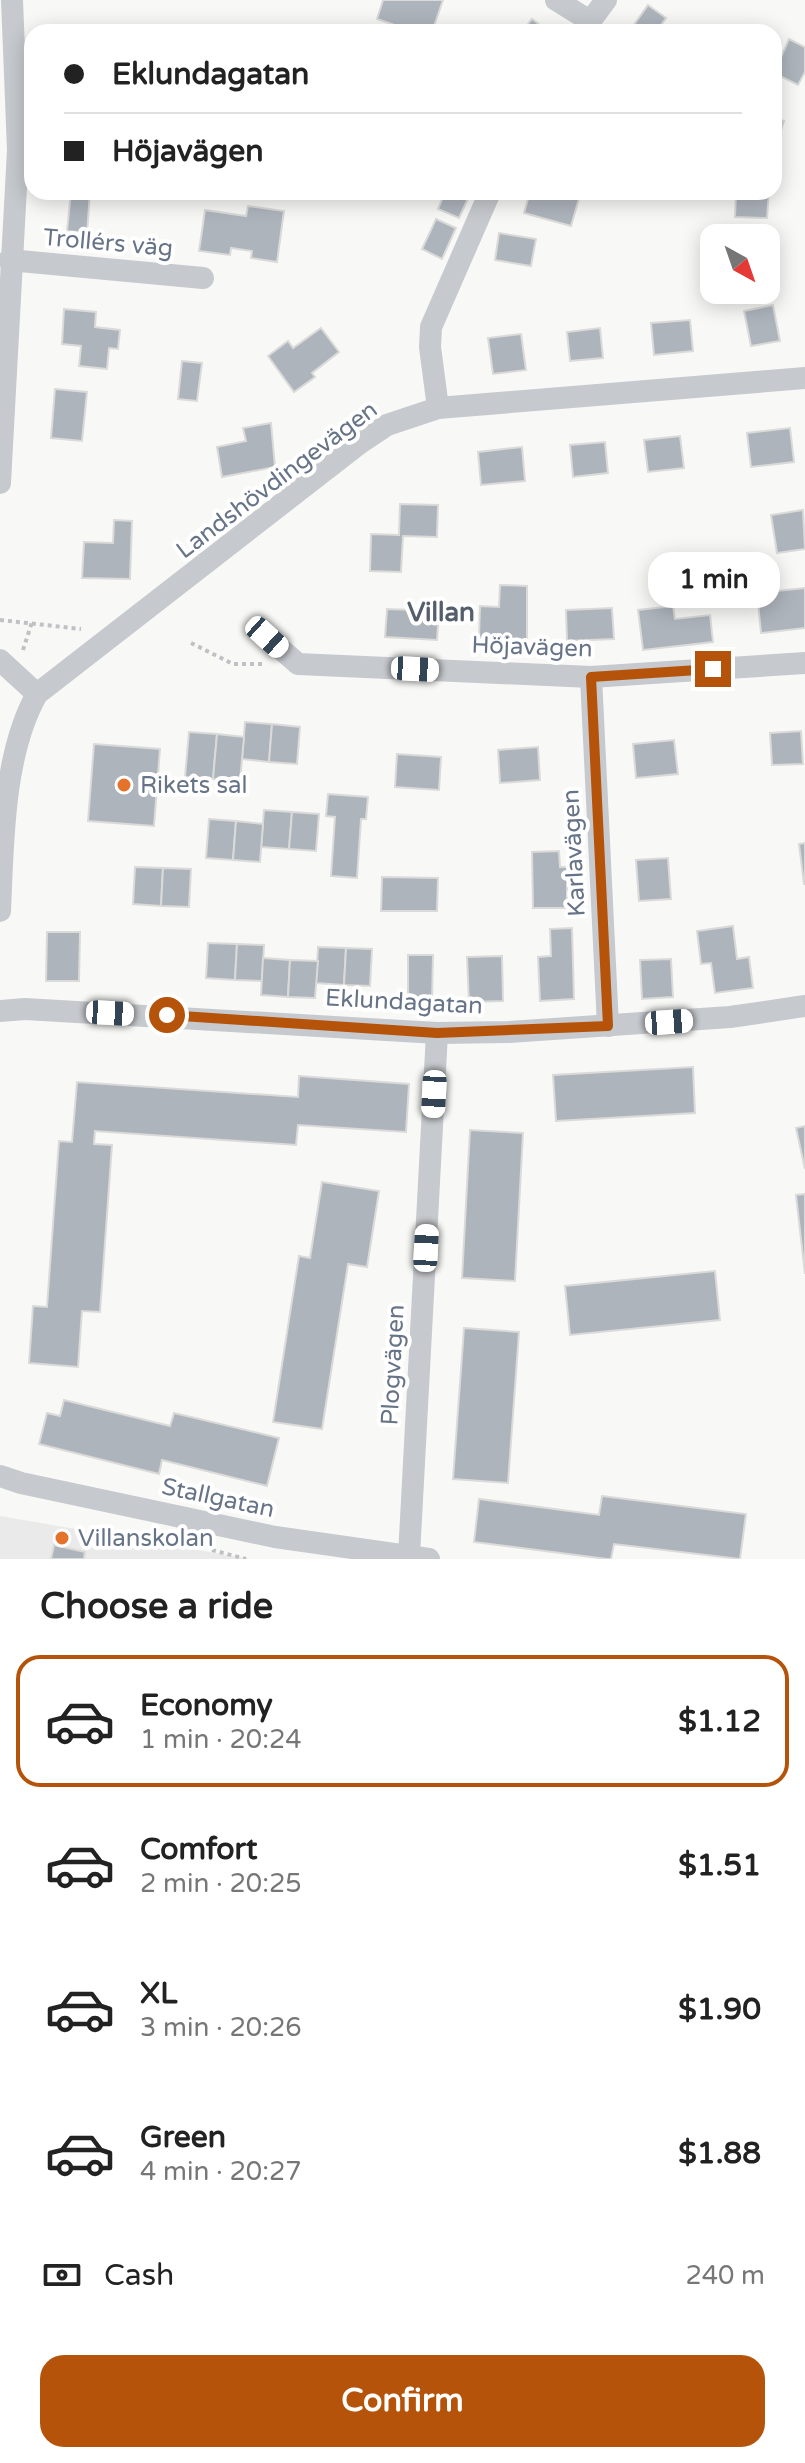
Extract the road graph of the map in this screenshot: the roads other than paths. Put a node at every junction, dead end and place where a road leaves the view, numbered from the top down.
1 (12, 0) edge
2 (556, 0) edge
3 (606, 0) edge
4 (583, 24) edge
5 (588, 24) edge
6 (487, 200) edge
7 (9, 260) junction
8 (203, 278) dead end
9 (805, 378) edge
10 (438, 408) junction
11 (0, 483) edge
12 (267, 637) dead end
13 (0, 660) edge
14 (805, 663) edge
15 (591, 677) junction
16 (37, 694) junction
17 (0, 911) edge
18 (805, 1006) edge
19 (0, 1011) edge
20 (608, 1026) junction
21 (437, 1033) junction
22 (0, 1476) edge
23 (419, 1558) edge

1 - 7 street
2 - 4 street
3 - 5 street
6 - 10 street
7 - 8 street, Trollérs väg
7 - 11 street
9 - 10 street, Landshövdingevägen
10 - 16 street, Landshövdingevägen
12 - 15 street, Höjavägen
13 - 16 street
14 - 15 street, Höjavägen
15 - 20 street, Karlavägen
16 - 17 street, Landshövdingevägen
18 - 20 street, Eklundagatan
19 - 21 street, Eklundagatan
20 - 21 street, Eklundagatan
21 - 23 street, Plogvägen
22 - 23 street, Stallgatan

